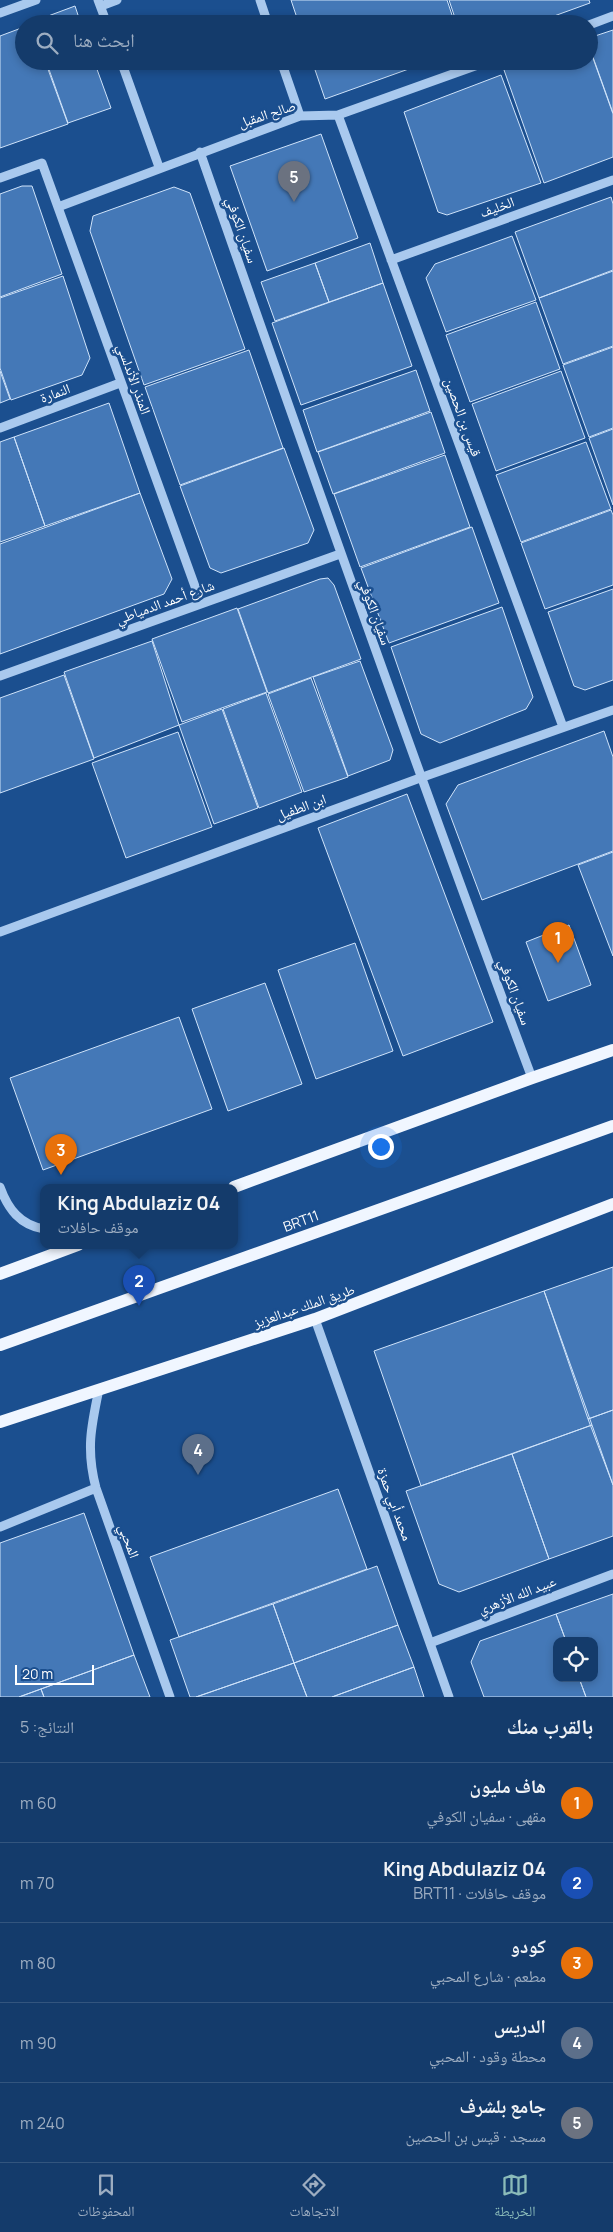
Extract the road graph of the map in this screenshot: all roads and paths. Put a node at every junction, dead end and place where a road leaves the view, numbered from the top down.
1 (36, 0) edge
2 (117, 0) edge
3 (260, 0) edge
4 (100, 3) edge
5 (0, 13) edge
6 (104, 15) edge
7 (265, 15) edge
8 (613, 16) edge
9 (598, 22) edge
10 (124, 70) edge
11 (284, 70) edge
12 (464, 70) edge
13 (300, 116) junction
14 (338, 116) junction
15 (200, 152) junction
16 (159, 167) junction
17 (0, 178) edge
18 (613, 180) edge
19 (58, 207) junction
20 (391, 260) junction
21 (120, 383) junction
22 (0, 428) edge
23 (340, 554) junction
24 (201, 603) junction
25 (0, 676) edge
26 (613, 710) edge
27 (563, 728) junction
28 (420, 778) junction
29 (0, 932) edge
30 (613, 1050) edge
31 (532, 1078) junction
32 (613, 1126) edge
33 (238, 1186) edge
34 (0, 1187) edge
35 (613, 1204) edge
36 (40, 1228) edge
37 (67, 1249) edge
38 (0, 1274) edge
39 (315, 1319) junction
40 (0, 1345) edge
41 (99, 1389) junction
42 (0, 1422) edge
43 (96, 1488) junction
44 (0, 1527) edge
45 (613, 1574) edge
46 (430, 1643) junction
47 (170, 1697) edge
48 (449, 1697) edge

1 - 5 street
2 - 4 street
3 - 7 street
4 - 6 street
8 - 9 street
10 - 16 street
11 - 13 street
12 - 14 street, صالح المقبل
13 - 14 street, صالح المقبل
13 - 15 street, صالح المقبل
14 - 20 street, قيس بن الحصين
15 - 16 street, صالح المقبل
15 - 23 street, سفيان الكوفي
16 - 19 street, صالح المقبل
17 - 19 street, المنذر الأندلسي
18 - 20 street, الخليف
19 - 21 street, المنذر الأندلسي
20 - 27 street, قيس بن الحصين
21 - 22 street, النمارة
21 - 24 street, المنذر الأندلسي
23 - 24 street, شارع أحمد الدمياطي
23 - 28 street, سفيان الكوفي
24 - 25 street, شارع أحمد الدمياطي
26 - 27 street, ابن الطفيل
27 - 28 street, ابن الطفيل
28 - 29 street, ابن الطفيل
28 - 31 street, سفيان الكوفي
30 - 31 main road
31 - 33 main road
32 - 40 main road, BRT11
34 - 36 street
35 - 39 main road, طريق الملك عبدالعزيز
37 - 38 main road
39 - 41 main road, طريق الملك عبدالعزيز
39 - 46 street, محمد أبي حمزة
41 - 42 main road, طريق الملك عبدالعزيز
41 - 43 street, المحبي
43 - 44 street
43 - 47 street, المحبي
45 - 46 street, عبيد الله الأزهري
46 - 48 street, محمد أبي حمزة

